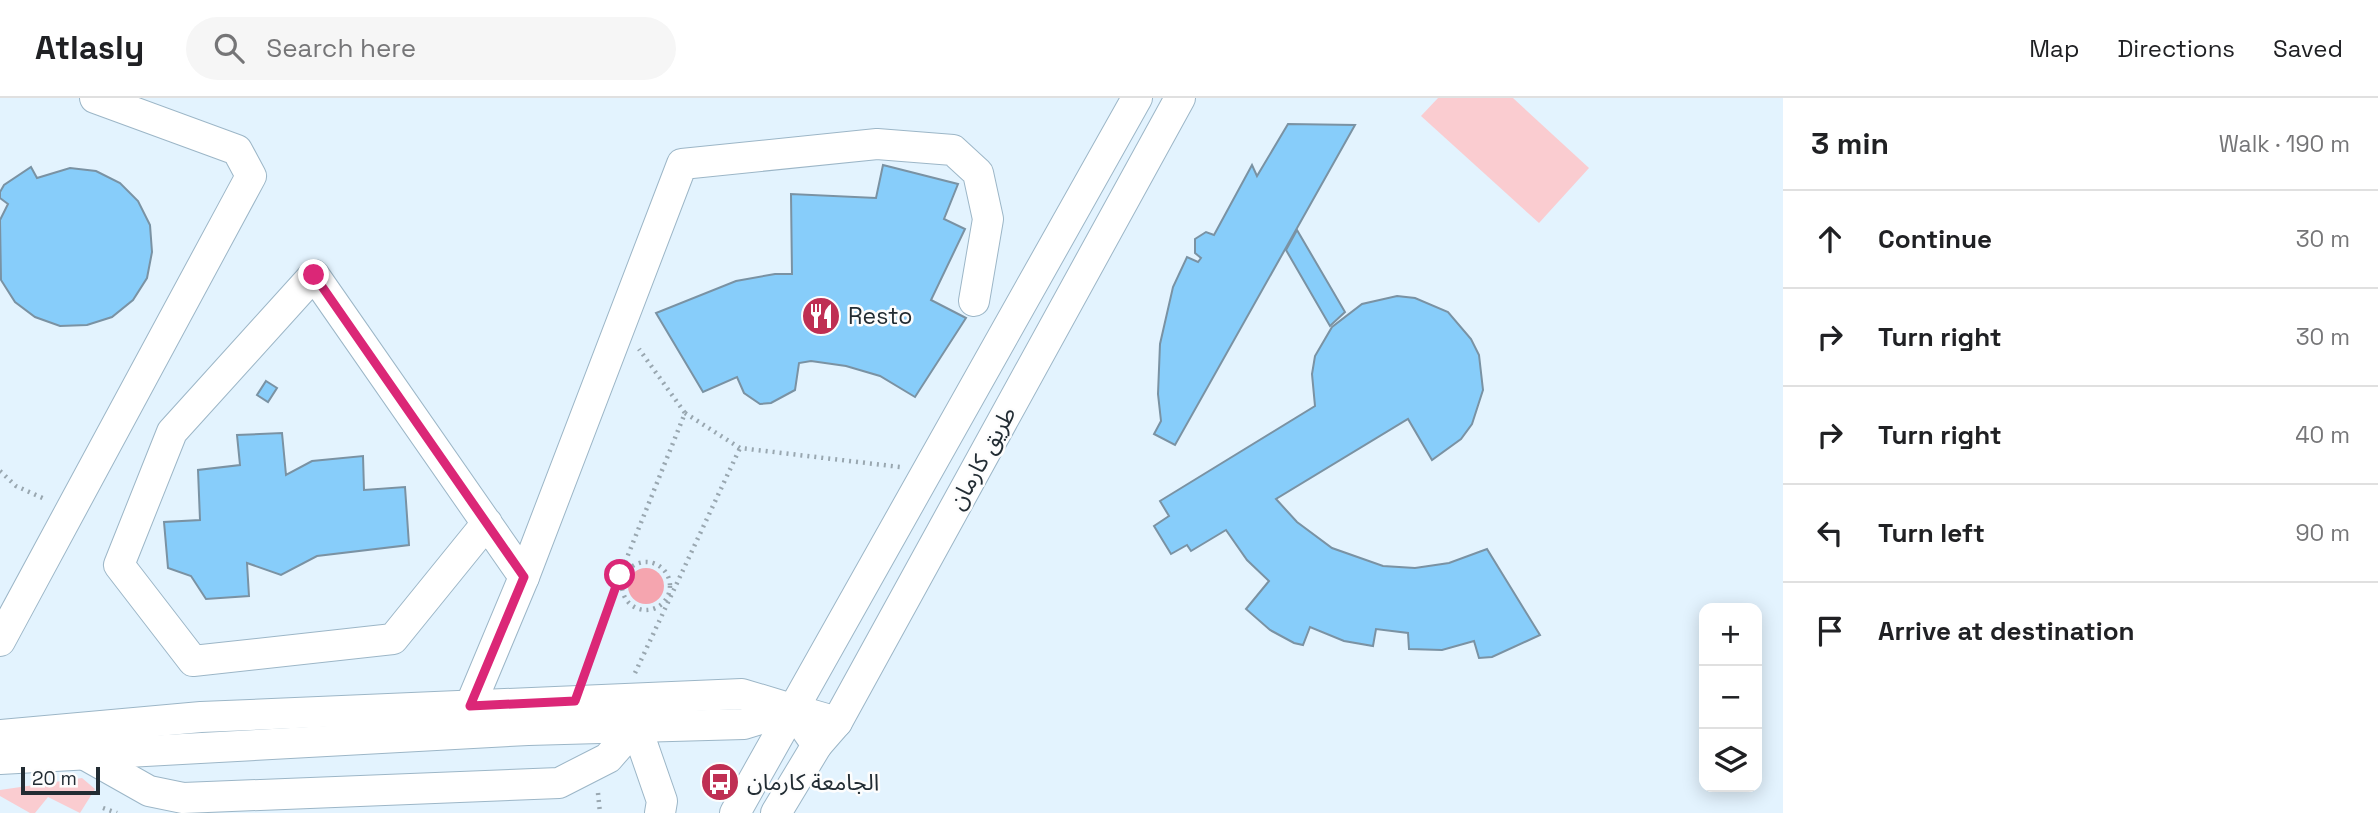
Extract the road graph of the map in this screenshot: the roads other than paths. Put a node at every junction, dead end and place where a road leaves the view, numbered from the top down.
1 (95, 98) edge
2 (1137, 98) edge
3 (1180, 98) edge
4 (974, 301) dead end
5 (487, 523) junction
6 (524, 577) junction
7 (0, 641) edge
8 (470, 706) junction
9 (792, 709) junction
10 (837, 722) junction
11 (636, 726) junction
12 (0, 735) edge
13 (817, 746) junction
14 (88, 756) junction
15 (0, 760) edge
16 (660, 813) edge
17 (735, 813) edge
18 (776, 813) edge

1 - 7 street
2 - 9 street, طريق كارمان
3 - 10 street, طريق كارمان
4 - 6 street
5 - 5 street
5 - 6 street
6 - 8 street
8 - 9 street
8 - 12 street
9 - 10 street
9 - 11 street
9 - 13 street
9 - 17 street, طريق كارمان
10 - 13 street, طريق كارمان
11 - 14 street
11 - 14 street
11 - 16 street
13 - 18 street, طريق كارمان
14 - 15 street

